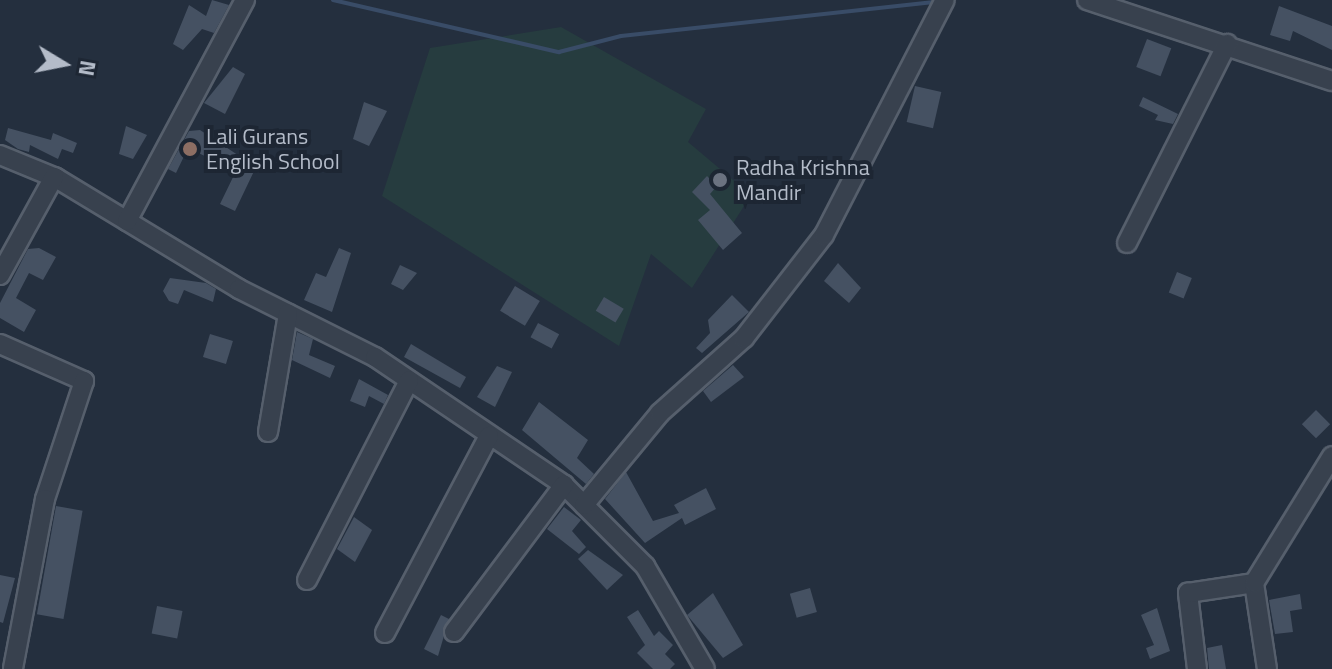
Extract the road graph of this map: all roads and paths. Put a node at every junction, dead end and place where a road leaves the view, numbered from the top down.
1 (245, 0) edge
2 (945, 0) edge
3 (1087, 0) edge
4 (1227, 44) junction
5 (1332, 81) edge
6 (0, 155) edge
7 (54, 177) junction
8 (127, 221) junction
9 (1127, 243) dead end
10 (0, 275) edge
11 (288, 314) junction
12 (0, 344) edge
13 (409, 381) junction
14 (268, 432) dead end
15 (489, 436) junction
16 (1332, 456) edge
17 (564, 485) junction
18 (584, 505) junction
19 (307, 580) dead end
20 (1254, 583) junction
21 (454, 632) dead end
22 (385, 633) dead end
23 (13, 669) edge
24 (705, 669) edge
25 (1197, 669) edge
26 (1267, 669) edge

1 - 8 street
2 - 18 street
3 - 4 street
4 - 5 street
4 - 9 street
6 - 7 street
7 - 8 street
7 - 10 street
8 - 11 street
11 - 13 street
11 - 14 street
12 - 23 street
13 - 15 street
13 - 19 street
15 - 17 street
15 - 22 street
16 - 20 street
17 - 18 street
17 - 21 street
18 - 24 street
20 - 25 street
20 - 26 street

